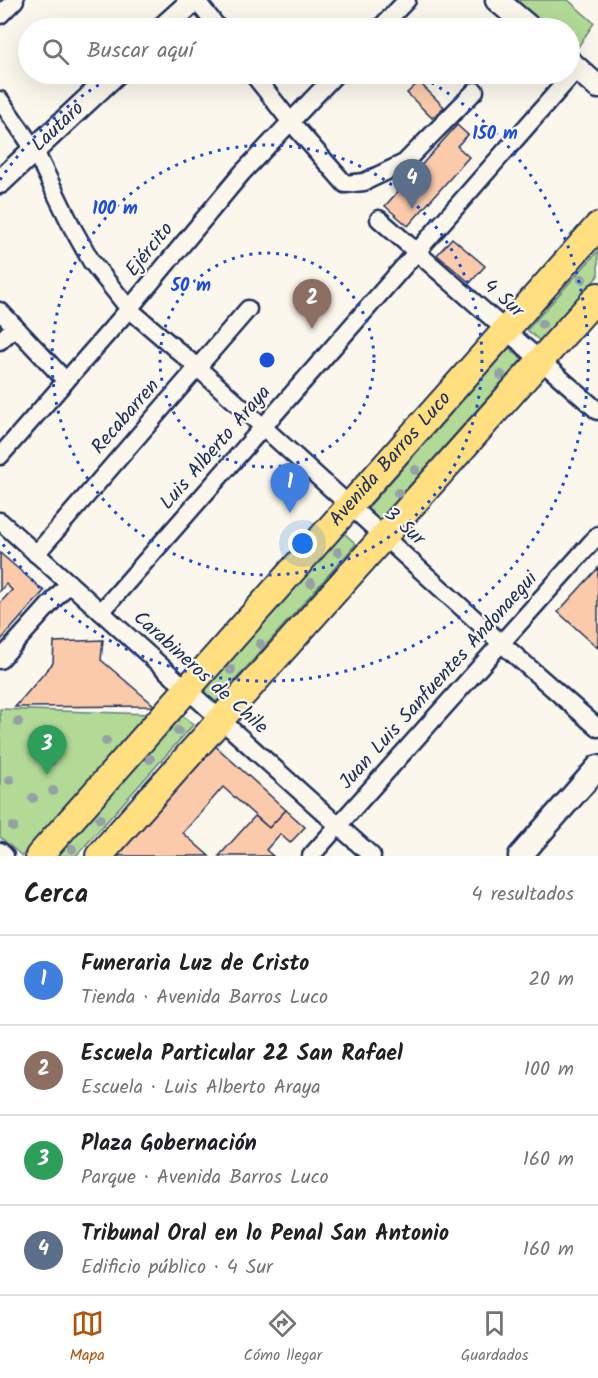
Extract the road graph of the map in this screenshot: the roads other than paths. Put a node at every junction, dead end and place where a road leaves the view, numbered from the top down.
1 (15, 0) edge
2 (195, 0) edge
3 (407, 0) edge
4 (497, 0) edge
5 (0, 15) edge
6 (175, 18) edge
7 (210, 18) edge
8 (390, 18) edge
9 (518, 18) edge
10 (580, 71) edge
11 (104, 84) edge
12 (261, 84) edge
13 (326, 84) edge
14 (557, 84) edge
15 (598, 87) edge
16 (475, 91) dead end
17 (0, 100) edge
18 (290, 122) junction
19 (34, 149) junction
20 (0, 182) edge
21 (379, 219) dead end
22 (598, 226) edge
23 (418, 252) junction
24 (598, 296) edge
25 (129, 309) junction
26 (248, 309) dead end
27 (0, 311) edge
28 (15, 327) junction
29 (506, 330) junction
30 (0, 341) edge
31 (540, 360) junction
32 (197, 367) junction
33 (66, 381) junction
34 (598, 411) edge
35 (263, 427) junction
36 (0, 456) edge
37 (350, 506) junction
38 (0, 521) edge
39 (598, 535) edge
40 (383, 537) junction
41 (36, 554) junction
42 (69, 583) junction
43 (101, 612) junction
44 (501, 643) junction
45 (0, 660) edge
46 (187, 689) junction
47 (220, 720) junction
48 (598, 728) edge
49 (598, 767) edge
50 (338, 826) junction
51 (0, 851) edge
52 (5, 856) edge
53 (39, 856) edge
54 (99, 856) edge
55 (311, 856) edge
56 (372, 856) edge
57 (520, 856) edge

1 - 5 street
2 - 6 street
2 - 7 street
3 - 8 street
4 - 9 street
10 - 15 street
11 - 19 street, Lautaro
12 - 18 street
13 - 18 street, Ejército
14 - 23 street, Luis Alberto Araya
16 - 18 street
17 - 19 street, 3 Sur
18 - 25 street, Ejército
19 - 20 street, Lautaro
19 - 25 street, 3 Sur
21 - 23 street, 4 Sur
22 - 29 main road, Avenida Barros Luco
23 - 29 street, 4 Sur
23 - 35 street, Luis Alberto Araya
24 - 31 main road
25 - 32 street, 3 Sur
25 - 33 street, Ejército
26 - 32 street, Recabarren
27 - 28 street
28 - 30 street
28 - 33 street
29 - 31 street, 4 Sur
29 - 37 main road, Avenida Barros Luco
31 - 34 street, 4 Sur
31 - 40 main road
32 - 35 street, 3 Sur
32 - 41 street, Recabarren
33 - 36 street, Ejército
35 - 37 street, 3 Sur
35 - 43 street, Luis Alberto Araya
37 - 40 street, 3 Sur
37 - 46 main road, Avenida Barros Luco
38 - 41 street, Carabineros de Chile
39 - 44 street, Juan Luis Sanfuentes Andonaegui
40 - 44 street, 3 Sur
40 - 47 main road
41 - 42 street, Carabineros de Chile
42 - 43 street, Carabineros de Chile
42 - 45 street
43 - 46 street, Carabineros de Chile
44 - 48 street, 3 Sur
44 - 50 street, Juan Luis Sanfuentes Andonaegui
46 - 47 street, Carabineros de Chile
46 - 53 main road, Avenida Barros Luco
47 - 50 street, Carabineros de Chile
47 - 54 main road
49 - 57 street
50 - 55 street, Juan Luis Sanfuentes Andonaegui
50 - 56 street, Carabineros de Chile
51 - 52 street

